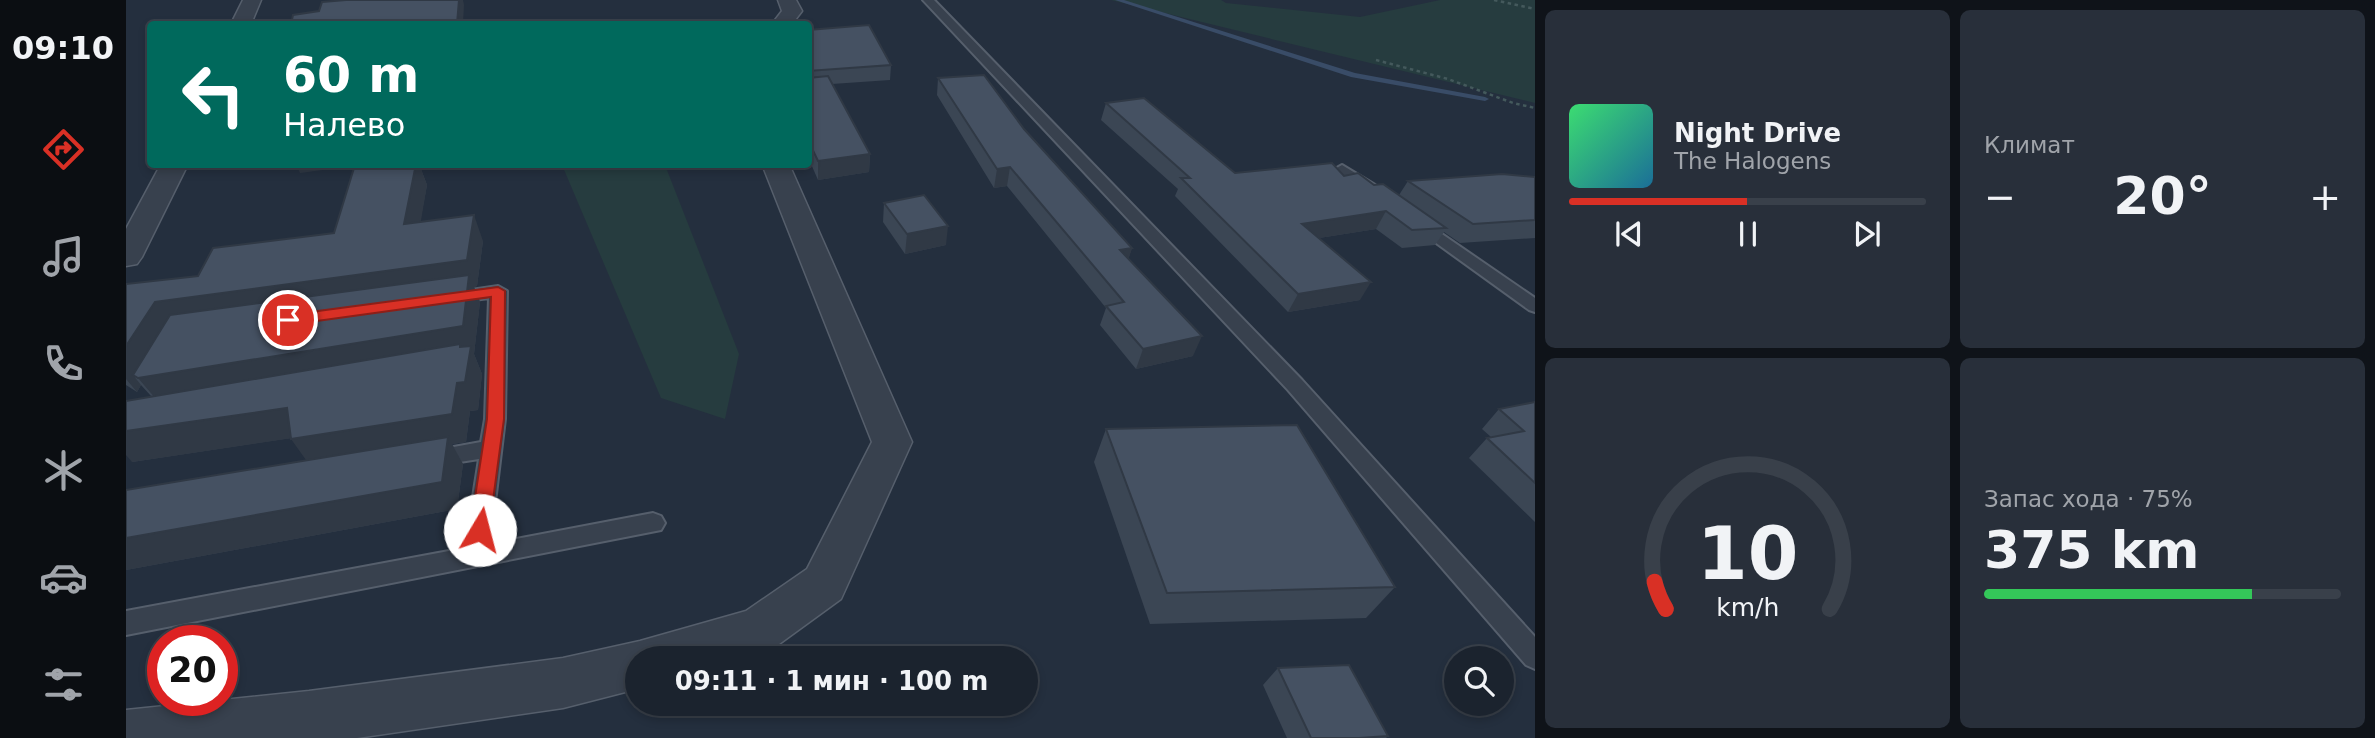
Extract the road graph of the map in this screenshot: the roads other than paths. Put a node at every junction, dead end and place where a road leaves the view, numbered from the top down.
1 (252, 0) edge
2 (787, 0) edge
3 (928, 0) edge
4 (242, 21) edge
5 (784, 21) edge
6 (173, 168) edge
7 (777, 168) edge
8 (1342, 169) edge
9 (1386, 200) edge
10 (1408, 216) edge
11 (126, 257) edge
12 (429, 300) edge
13 (1535, 306) edge
14 (491, 449) junction
15 (410, 462) edge
16 (653, 523) dead end
17 (476, 557) junction
18 (126, 623) edge
19 (702, 646) edge
20 (1535, 656) edge
21 (625, 667) edge
22 (126, 737) edge

1 - 4 street
2 - 5 street
3 - 20 lane
6 - 11 street
7 - 19 street
8 - 9 lane
10 - 13 lane
12 - 14 lane
14 - 15 lane
14 - 17 lane
16 - 17 lane
17 - 18 lane
21 - 22 street

